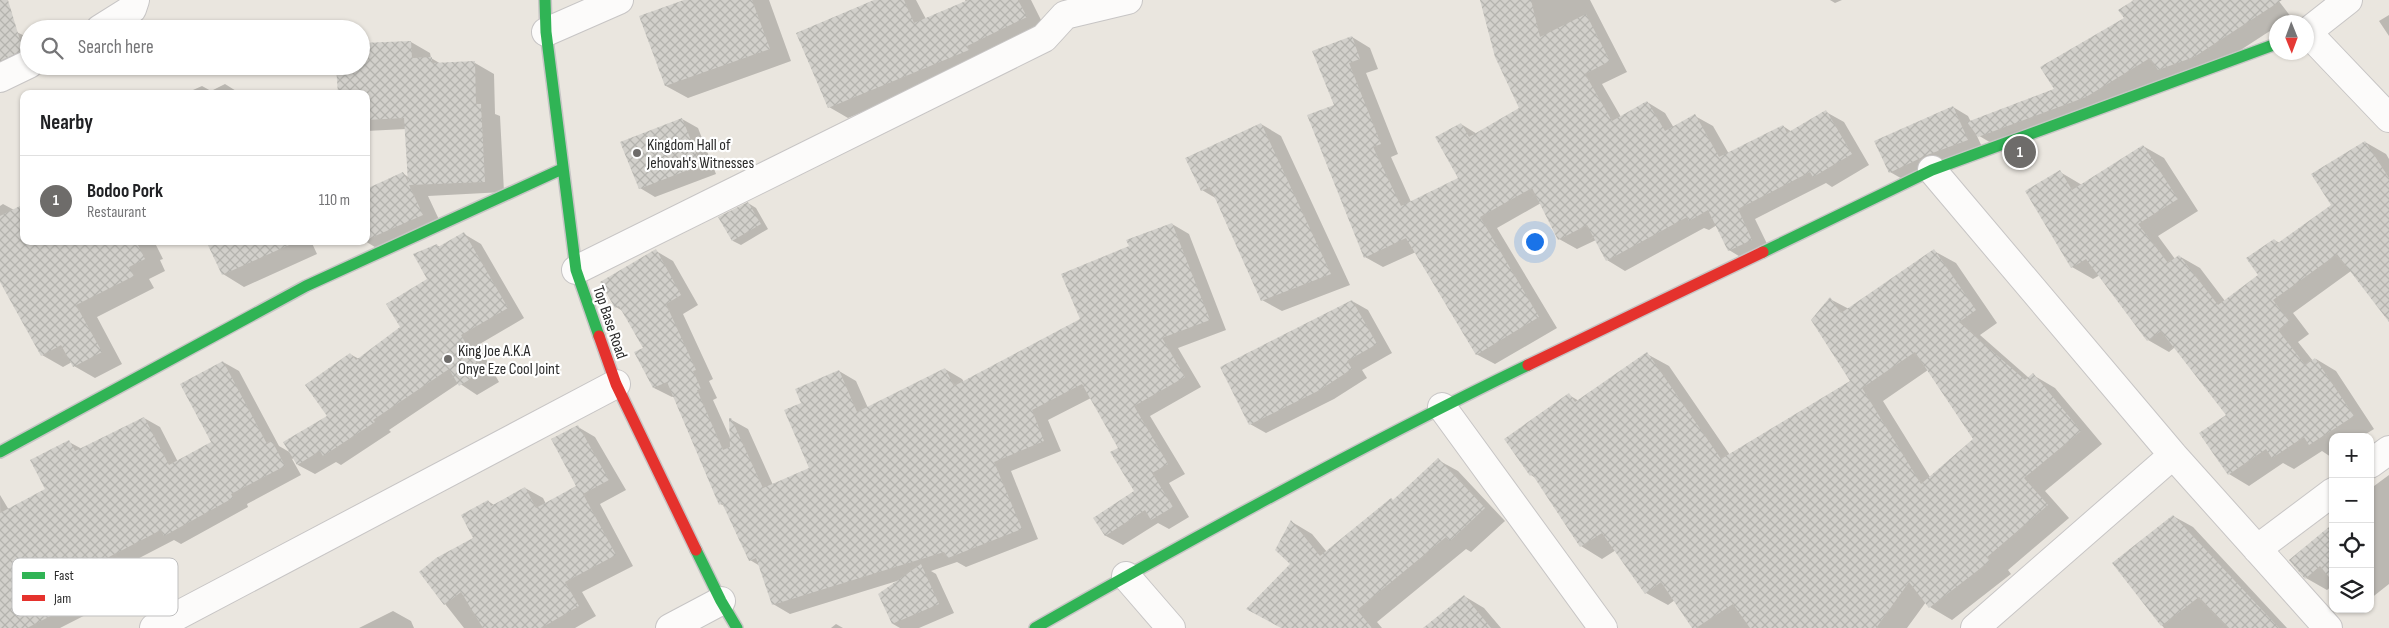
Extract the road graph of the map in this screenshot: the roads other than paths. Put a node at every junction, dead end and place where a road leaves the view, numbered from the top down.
1 (135, 0) edge
2 (545, 0) edge
3 (620, 0) edge
4 (1128, 0) edge
5 (2348, 0) edge
6 (1066, 7) edge
7 (114, 20) edge
8 (2314, 27) edge
9 (546, 32) junction
10 (2314, 39) edge
11 (2269, 47) edge
12 (20, 68) edge
13 (0, 78) edge
14 (2389, 118) edge
15 (562, 169) junction
16 (1932, 170) junction
17 (576, 270) junction
18 (616, 384) junction
19 (1442, 406) junction
20 (2389, 450) edge
21 (0, 452) edge
22 (2173, 456) junction
23 (2374, 461) edge
24 (2329, 495) edge
25 (2257, 549) junction
26 (1126, 576) junction
27 (722, 601) junction
28 (178, 615) edge
29 (177, 616) edge
30 (154, 628) edge
31 (670, 628) edge
32 (738, 628) edge
33 (1035, 628) edge
34 (1171, 628) edge
35 (1603, 628) edge
36 (1975, 628) edge
37 (2328, 628) edge

1 - 7 street
2 - 9 street, Top Base Road
3 - 9 street
4 - 6 street
5 - 8 street
6 - 17 street
9 - 15 street, Top Base Road
10 - 14 street
11 - 16 street
12 - 13 street
15 - 17 street, Top Base Road
15 - 21 street
16 - 19 street
16 - 22 street
17 - 18 street, Top Base Road
18 - 27 street, Top Base Road
18 - 28 street
19 - 26 street
19 - 35 street
20 - 23 street
22 - 25 street
22 - 36 street
24 - 25 street
25 - 37 street
26 - 33 street
26 - 34 street
27 - 31 street
27 - 32 street, Top Base Road
29 - 30 street

